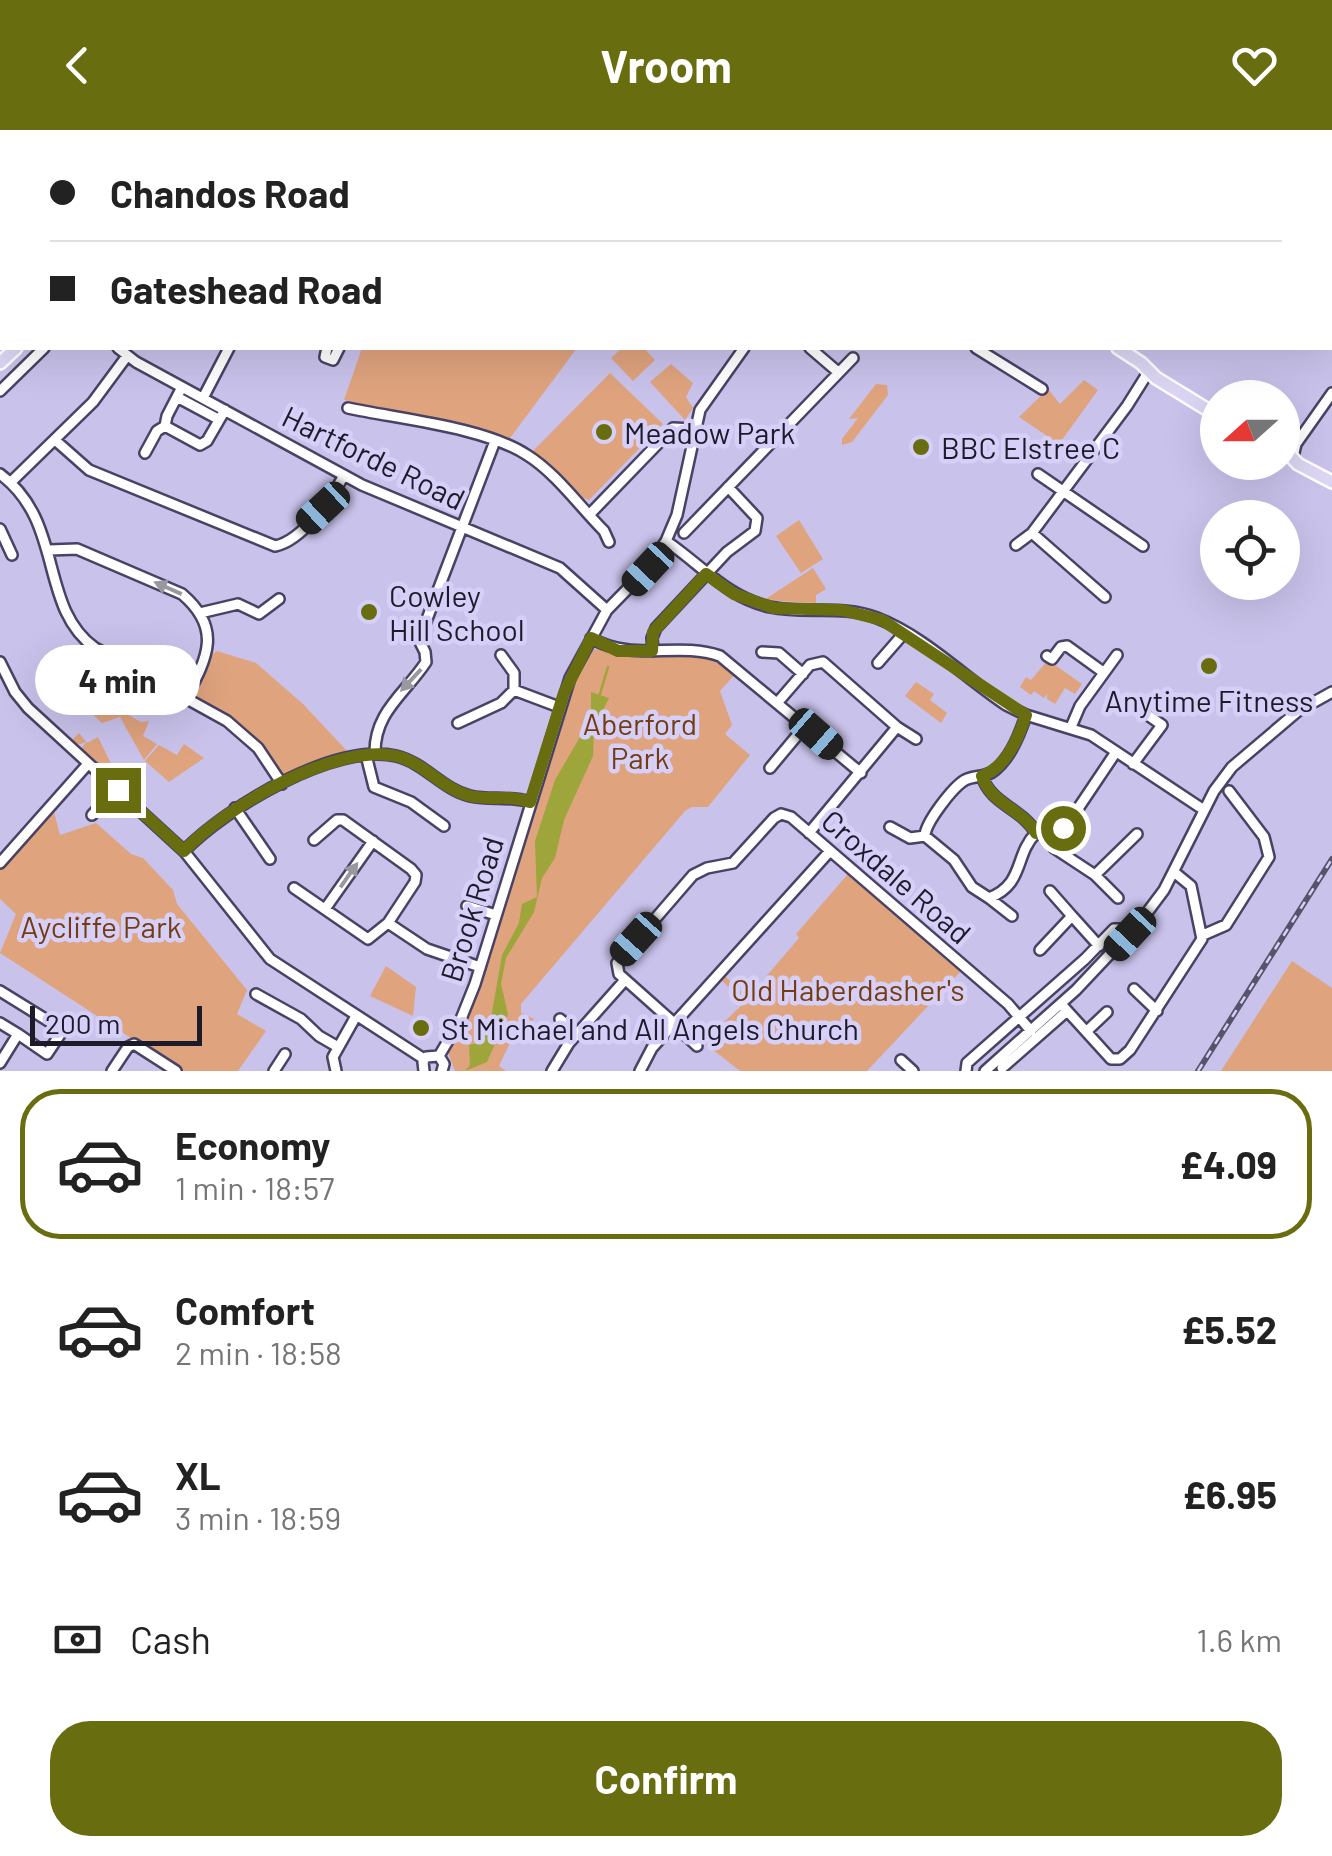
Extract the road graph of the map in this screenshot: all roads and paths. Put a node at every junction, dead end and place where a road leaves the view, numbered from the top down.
1 (42, 350) edge
2 (120, 350) edge
3 (228, 350) edge
4 (326, 350) edge
5 (338, 350) edge
6 (742, 350) edge
7 (812, 350) edge
8 (979, 350) edge
9 (1113, 350) edge
10 (1121, 350) edge
11 (857, 353) edge
12 (127, 356) junction
13 (1148, 371) junction
14 (838, 372) junction
15 (1042, 389) dead end
16 (0, 391) edge
17 (179, 392) junction
18 (1332, 393) edge
19 (203, 398) junction
20 (1200, 404) edge
21 (348, 408) dead end
22 (222, 414) junction
23 (165, 426) junction
24 (694, 429) junction
25 (55, 440) junction
26 (1300, 440) edge
27 (496, 441) junction
28 (145, 453) dead end
29 (1300, 461) edge
30 (0, 474) edge
31 (1038, 474) dead end
32 (344, 475) junction
33 (1332, 480) edge
34 (11, 482) junction
35 (728, 487) junction
36 (1064, 491) junction
37 (589, 515) junction
38 (677, 515) junction
39 (694, 522) junction
40 (462, 528) junction
41 (0, 529) edge
42 (1032, 533) junction
43 (684, 534) dead end
44 (608, 542) dead end
45 (666, 542) junction
46 (1016, 545) dead end
47 (1144, 546) dead end
48 (49, 550) junction
49 (12, 555) dead end
50 (706, 574) junction
51 (1105, 597) dead end
52 (279, 599) dead end
53 (607, 610) junction
54 (200, 614) junction
55 (904, 632) junction
56 (591, 638) junction
57 (652, 651) junction
58 (762, 652) dead end
59 (501, 655) dead end
60 (1117, 655) dead end
61 (1047, 656) dead end
62 (0, 662) edge
63 (878, 663) dead end
64 (1103, 672) junction
65 (803, 674) junction
66 (514, 690) junction
67 (1332, 692) edge
68 (186, 698) junction
69 (778, 702) junction
70 (1132, 704) dead end
71 (560, 708) junction
72 (1026, 715) junction
73 (458, 723) dead end
74 (806, 726) junction
75 (896, 727) junction
76 (1071, 727) junction
77 (916, 740) dead end
78 (1116, 752) junction
79 (370, 754) junction
80 (1133, 764) junction
81 (87, 765) junction
82 (770, 768) dead end
83 (860, 773) junction
84 (982, 776) junction
85 (282, 784) junction
86 (116, 789) junction
87 (1229, 791) dead end
88 (530, 802) junction
89 (235, 808) junction
90 (1204, 810) junction
91 (92, 815) dead end
92 (444, 826) dead end
93 (890, 827) dead end
94 (809, 833) junction
95 (1036, 833) junction
96 (1137, 834) dead end
97 (1050, 835) junction
98 (925, 836) junction
99 (314, 840) dead end
100 (373, 841) junction
101 (184, 851) junction
102 (830, 851) junction
103 (270, 859) dead end
104 (0, 863) edge
105 (1174, 872) junction
106 (1096, 875) junction
107 (294, 888) dead end
108 (1050, 892) dead end
109 (989, 898) junction
110 (1118, 898) dead end
111 (467, 906) dead end
112 (324, 909) junction
113 (496, 914) junction
114 (1012, 916) dead end
115 (1072, 916) junction
116 (388, 923) junction
117 (1130, 934) junction
118 (1203, 935) junction
119 (1099, 946) junction
120 (1040, 950) dead end
121 (480, 967) junction
122 (625, 980) junction
123 (1134, 989) dead end
124 (0, 991) edge
125 (256, 994) dead end
126 (1064, 1008) junction
127 (1157, 1011) junction
128 (1106, 1012) dead end
129 (356, 1016) junction
130 (1020, 1017) junction
131 (560, 1019) dead end
132 (0, 1023) edge
133 (674, 1024) junction
134 (1031, 1031) junction
135 (1087, 1032) junction
136 (18, 1034) junction
137 (577, 1034) junction
138 (697, 1046) dead end
139 (338, 1047) junction
140 (47, 1054) junction
141 (286, 1054) dead end
142 (439, 1056) junction
143 (424, 1059) junction
144 (902, 1060) dead end
145 (1115, 1060) junction
146 (0, 1062) edge
147 (56, 1063) dead end
148 (1001, 1067) edge
149 (112, 1071) edge
150 (176, 1071) edge
151 (274, 1071) edge
152 (336, 1071) edge
153 (424, 1071) edge
154 (443, 1071) edge
155 (552, 1071) edge
156 (640, 1071) edge
157 (913, 1071) edge
158 (966, 1071) edge
159 (985, 1071) edge
160 (1108, 1071) edge

1 - 16 street
2 - 12 street, Hartforde Road
3 - 19 street
4 - 5 street
6 - 24 street, Brook Road
7 - 14 street
8 - 15 street
9 - 13 main road
10 - 13 main road
11 - 14 street
12 - 17 street, Hartforde Road
12 - 25 street
13 - 20 main road
13 - 36 street
14 - 35 street
17 - 19 street, Hartforde Road
17 - 22 street, Hartforde Road
17 - 23 street
18 - 26 street
19 - 22 street, Hartforde Road
21 - 27 street
22 - 23 street
22 - 32 street, Hartforde Road
23 - 28 street
24 - 37 street
24 - 38 street, Brook Road
25 - 32 street
25 - 34 street
27 - 37 street
27 - 40 street
29 - 33 main road
30 - 34 street
31 - 36 street
32 - 40 street, Hartforde Road
34 - 48 street
35 - 39 street
35 - 50 street
36 - 42 street
36 - 47 street
37 - 44 street
38 - 39 street
38 - 45 street, Brook Road
39 - 43 street
40 - 53 street, Hartforde Road
40 -> 79 street
41 - 49 street
42 - 46 street
42 - 51 street
45 - 50 street
45 - 53 street, Brook Road
54 -> 48 street
48 - 68 street
50 - 55 street
50 - 57 street
52 - 54 street
53 - 56 street, Brook Road
54 - 68 street
55 - 63 street
55 - 72 street
56 - 57 street
56 - 71 street, Brook Road
57 - 69 street
58 - 65 street
59 - 66 street
60 - 64 street
61 - 64 street
62 - 81 street
64 - 76 street
65 - 69 street
65 - 75 street
66 - 71 street
66 - 73 street
67 - 90 street
68 - 85 street
69 - 74 street
70 - 80 street
71 - 88 street, Brook Road
72 - 76 street
72 - 84 street
74 - 82 street
74 - 83 street
75 - 77 street
75 - 83 street
76 - 78 street
78 - 80 street
78 - 97 street
79 - 85 street
79 - 88 street
79 - 92 street
80 - 90 street
81 - 86 street
81 - 104 street
83 - 94 street
84 - 95 street
84 - 98 street
85 - 89 street
86 - 91 street
86 - 101 street
87 - 118 street
88 - 113 street, Brook Road
89 - 101 street
89 - 103 street
90 - 105 street
93 - 98 street
94 - 102 street, Croxdale Road
94 - 122 street, Croxdale Road
95 - 97 street
95 - 109 street
96 - 106 street
97 - 106 street
98 - 109 street
99 - 100 street
112 -> 100 street
100 - 116 street
101 - 129 street
102 - 130 street, Croxdale Road
102 - 133 street
105 - 117 street
105 - 118 street
106 - 110 street
107 - 112 street
108 - 115 street
109 - 114 street
111 - 113 street
112 - 116 street
113 - 121 street, Brook Road
115 - 119 street
115 - 120 street
116 - 121 street
117 - 119 street
117 - 126 street
118 - 127 street
119 - 130 street
121 - 142 street, Brook Road
122 - 133 street
122 - 137 street
123 - 127 street
124 - 140 street
125 - 139 street
126 - 134 street
126 - 135 street
126 - 148 street
127 - 145 street
128 - 135 street
129 - 139 street
129 - 143 street
130 - 134 street, Croxdale Road
130 - 158 street
131 - 137 street
132 - 136 street
133 - 138 street
133 - 156 street
134 - 148 street
135 - 145 street
136 - 140 street
136 - 146 street
137 - 155 street
139 - 152 street
140 - 147 street
141 - 151 street
142 - 143 street
142 - 154 street
143 - 153 street
144 - 157 street
145 - 160 street
148 - 159 street
149 - 150 street

